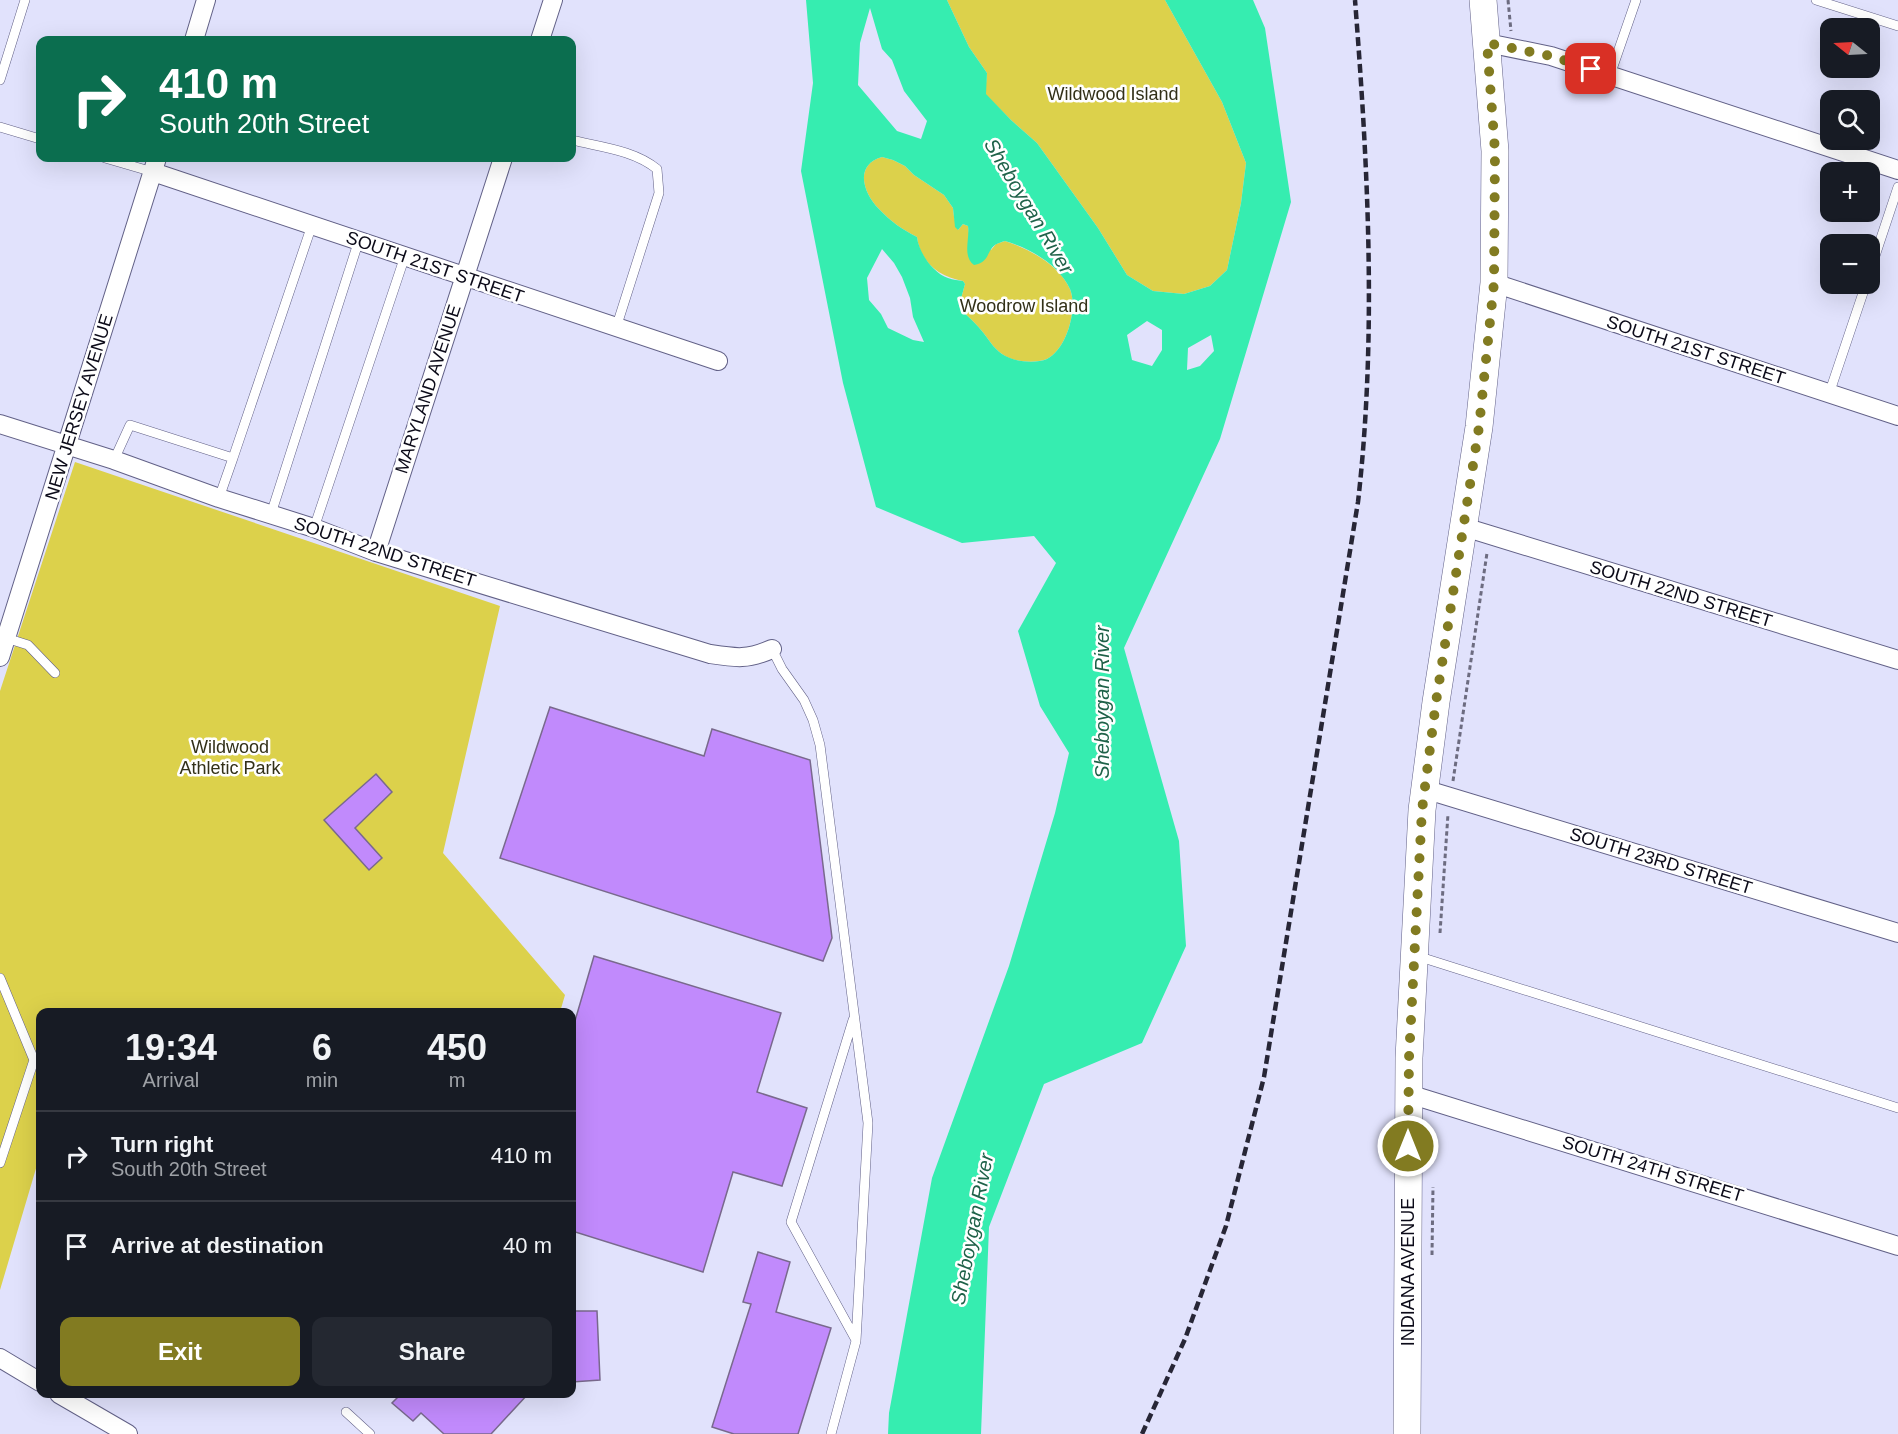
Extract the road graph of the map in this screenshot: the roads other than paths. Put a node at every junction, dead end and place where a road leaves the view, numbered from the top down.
1 (25, 0) edge
2 (206, 0) edge
3 (553, 0) edge
4 (1483, 0) edge
5 (1635, 0) edge
6 (1816, 0) edge
7 (1898, 26) edge
8 (195, 36) edge
9 (541, 36) edge
10 (1487, 43) junction
11 (1610, 75) junction
12 (0, 80) edge
13 (0, 127) edge
14 (36, 138) edge
15 (576, 141) edge
16 (134, 162) edge
17 (502, 162) edge
18 (155, 165) edge
19 (1898, 170) edge
20 (1898, 187) edge
21 (312, 225) junction
22 (359, 240) junction
23 (1880, 241) edge
24 (405, 256) junction
25 (464, 278) junction
26 (1494, 283) junction
27 (1863, 294) edge
28 (616, 328) junction
29 (718, 361) dead end
30 (1829, 394) junction
31 (1898, 416) edge
32 (0, 424) edge
33 (66, 446) junction
34 (233, 458) junction
35 (114, 460) junction
36 (219, 498) junction
37 (271, 514) junction
38 (1464, 527) junction
39 (314, 528) junction
40 (376, 552) junction
41 (6, 638) junction
42 (772, 649) joint
43 (0, 657) edge
44 (1898, 660) edge
45 (55, 673) dead end
46 (1424, 789) junction
47 (1898, 933) edge
48 (1426, 959) junction
49 (0, 978) edge
50 (854, 1015) junction
51 (1409, 1094) junction
52 (1898, 1108) edge
53 (0, 1163) edge
54 (1898, 1246) edge
55 (856, 1341) junction
56 (0, 1358) edge
57 (36, 1380) edge
58 (66, 1398) edge
59 (346, 1412) dead end
60 (128, 1434) edge
61 (370, 1434) edge
62 (831, 1434) edge
63 (1407, 1434) edge

1 - 12 lane
2 - 8 street
3 - 9 street
4 - 10 main road, INDIANA AVENUE
5 - 11 lane
6 - 7 lane
10 - 11 street
10 - 26 main road, INDIANA AVENUE
11 - 19 street
13 - 14 lane
15 - 28 lane
16 - 18 lane
17 - 25 street, MARYLAND AVENUE
18 - 21 street, SOUTH 21ST STREET
18 - 33 street, NEW JERSEY AVENUE
20 - 23 lane
21 - 22 street, SOUTH 21ST STREET
21 - 34 lane
22 - 24 street, SOUTH 21ST STREET
22 - 37 lane
24 - 25 street, SOUTH 21ST STREET
24 - 39 lane
25 - 28 street, SOUTH 21ST STREET
25 - 40 street, MARYLAND AVENUE
26 - 30 street, SOUTH 21ST STREET
26 - 38 main road, INDIANA AVENUE
27 - 30 lane
28 - 29 street, SOUTH 21ST STREET
30 - 31 street, SOUTH 21ST STREET
32 - 33 street, SOUTH 22ND STREET
33 - 35 street, SOUTH 22ND STREET
33 - 41 street, NEW JERSEY AVENUE
34 - 35 lane
34 - 36 lane
35 - 36 street, SOUTH 22ND STREET
36 - 37 street, SOUTH 22ND STREET
37 - 39 street, SOUTH 22ND STREET
38 - 44 street, SOUTH 22ND STREET
38 - 46 main road, INDIANA AVENUE
39 - 40 street, SOUTH 22ND STREET
40 - 42 street, SOUTH 22ND STREET
41 - 43 street, NEW JERSEY AVENUE
41 - 45 lane
42 - 50 lane
46 - 47 street, SOUTH 23RD STREET
46 - 48 main road, INDIANA AVENUE
48 - 51 main road, INDIANA AVENUE
48 - 52 lane
49 - 53 lane
50 - 55 lane
50 - 55 lane
51 - 54 street, SOUTH 24TH STREET
51 - 63 main road, INDIANA AVENUE
55 - 62 lane
56 - 57 street
58 - 60 street
59 - 61 lane

